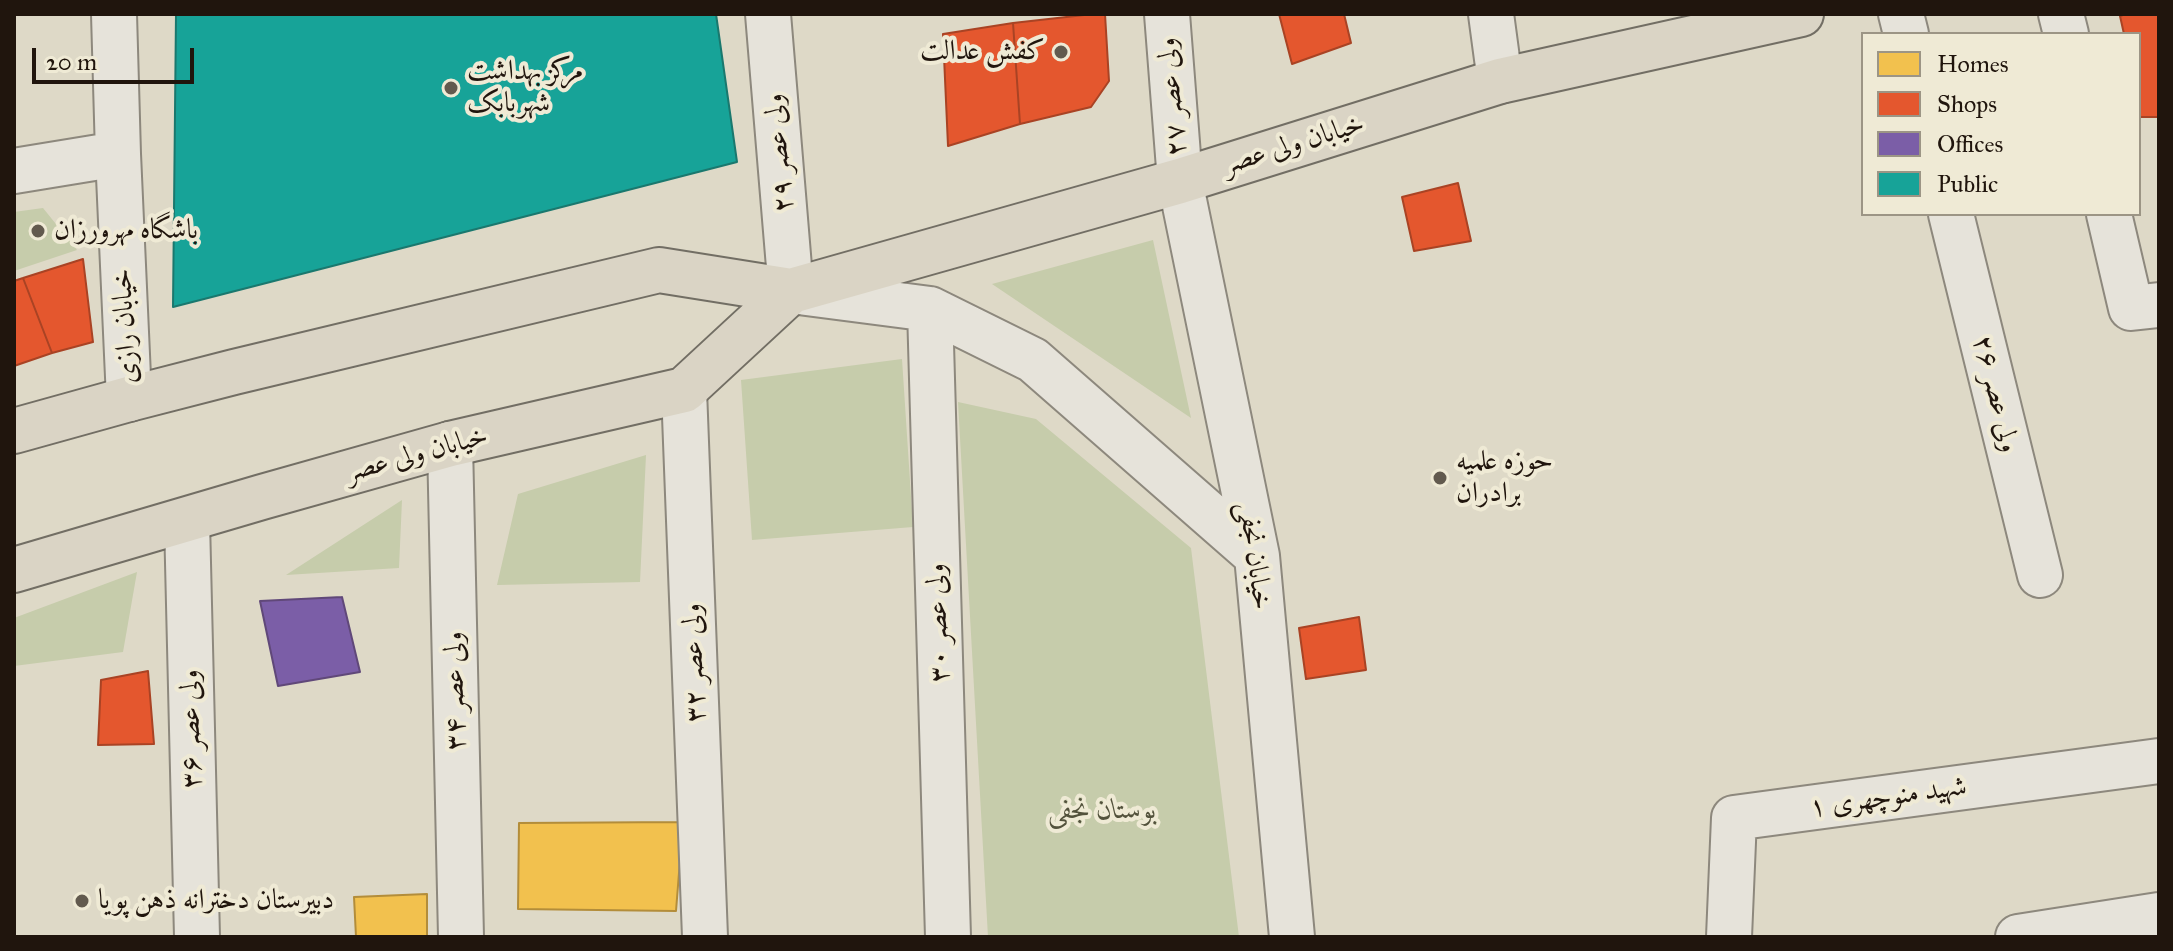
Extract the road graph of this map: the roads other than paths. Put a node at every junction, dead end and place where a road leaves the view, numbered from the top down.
1 (114, 14) edge
2 (768, 14) edge
3 (1167, 14) edge
4 (1491, 14) edge
5 (1801, 14) edge
6 (1500, 81) junction
7 (118, 154) junction
8 (14, 171) edge
9 (1180, 181) junction
10 (1951, 216) edge
11 (2110, 216) edge
12 (791, 291) junction
13 (2145, 307) edge
14 (930, 309) junction
15 (684, 390) junction
16 (129, 399) junction
17 (14, 431) edge
18 (450, 444) junction
19 (187, 521) junction
20 (1257, 556) junction
21 (14, 570) edge
22 (2040, 575) dead end
23 (2159, 761) edge
24 (2159, 915) edge
25 (197, 937) edge
26 (461, 937) edge
27 (705, 937) edge
28 (948, 937) edge
29 (1292, 937) edge
30 (1729, 937) edge
31 (2018, 937) edge

1 - 7 street, خیابان رازی
2 - 12 street, ولی عصر ۲۹
3 - 9 street, ولی عصر ۲۷
4 - 6 street
5 - 6 main road, خیابان ولی عصر
6 - 9 main road, خیابان ولی عصر
7 - 8 street
7 - 16 street, خیابان رازی
9 - 12 main road, خیابان ولی عصر
9 - 20 street, خیابان نجفی
10 - 22 street, ولی عصر ۲۶
11 - 13 street
12 - 14 street
12 - 15 main road, خیابان ولی عصر
12 - 16 main road, خیابان ولی عصر
14 - 20 street
14 - 28 street, ولی عصر ۳۰
15 - 18 main road, خیابان ولی عصر
15 - 27 street, ولی عصر ۳۲
16 - 17 main road, خیابان ولی عصر
18 - 19 main road, خیابان ولی عصر
18 - 26 street, ولی عصر ۳۴
19 - 21 main road, خیابان ولی عصر
19 - 25 street, ولی عصر ۳۶
20 - 29 street, خیابان نجفی
23 - 30 street, شهید منوچهری ۱
24 - 31 street

